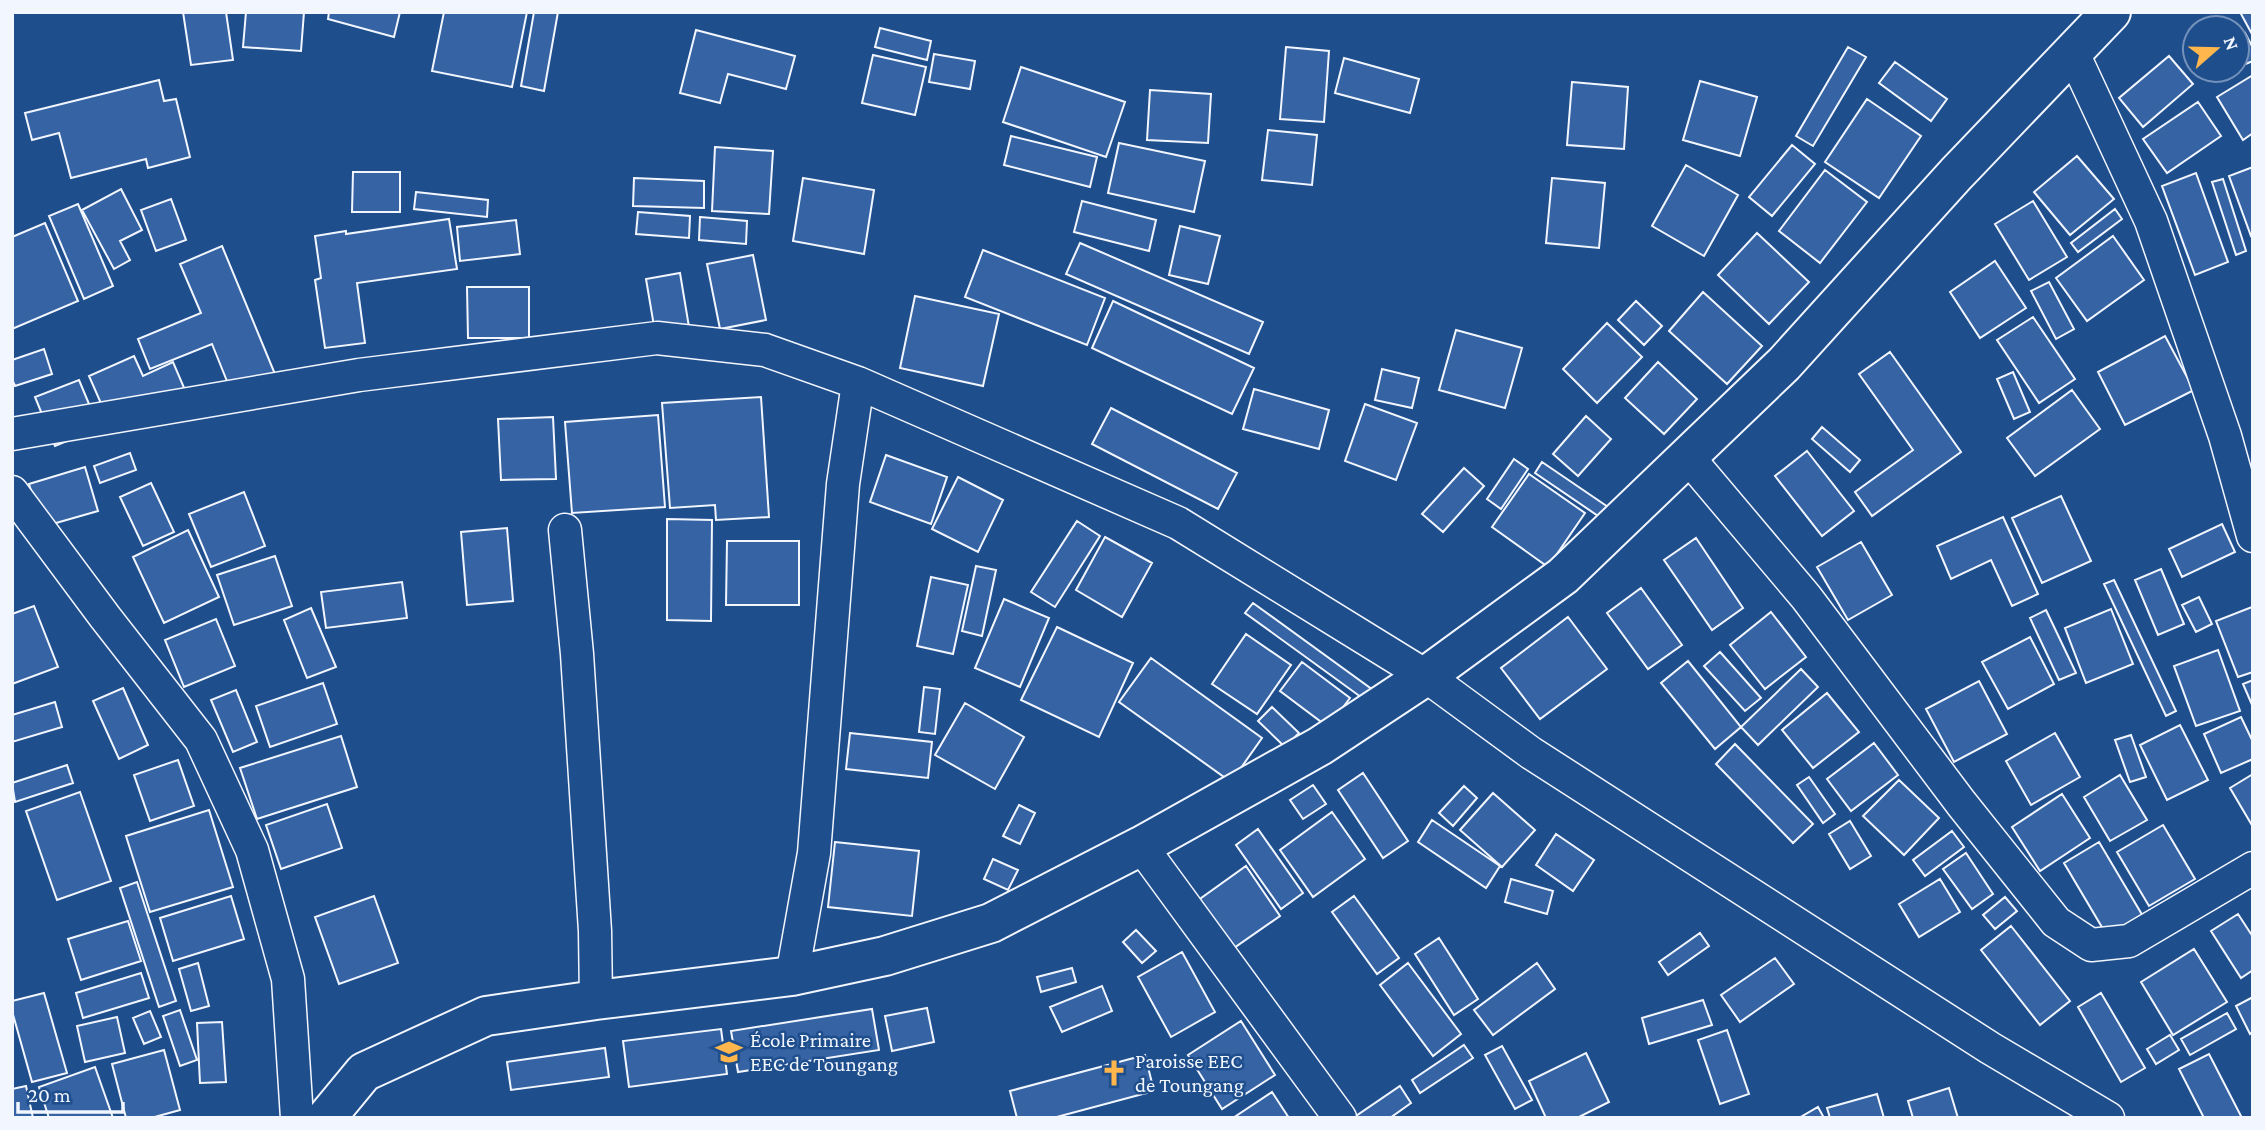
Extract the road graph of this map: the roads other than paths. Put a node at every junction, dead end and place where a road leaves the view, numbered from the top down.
1 (2111, 12) edge
2 (2072, 51) junction
3 (858, 383) junction
4 (12, 435) edge
5 (1687, 456) junction
6 (12, 492) edge
7 (565, 530) dead end
8 (2253, 536) edge
9 (1426, 676) junction
10 (1141, 846) junction
11 (2253, 868) edge
12 (792, 976) junction
13 (596, 1000) junction
14 (297, 1118) edge
15 (326, 1118) edge
16 (1340, 1118) edge
17 (2108, 1118) edge

1 - 2 street
2 - 5 street
2 - 8 street
3 - 4 street
3 - 9 street
3 - 12 street
5 - 9 street
5 - 11 street
6 - 14 street
7 - 13 street
9 - 10 street
9 - 17 street
10 - 12 street
10 - 16 street
12 - 13 street
13 - 15 street

